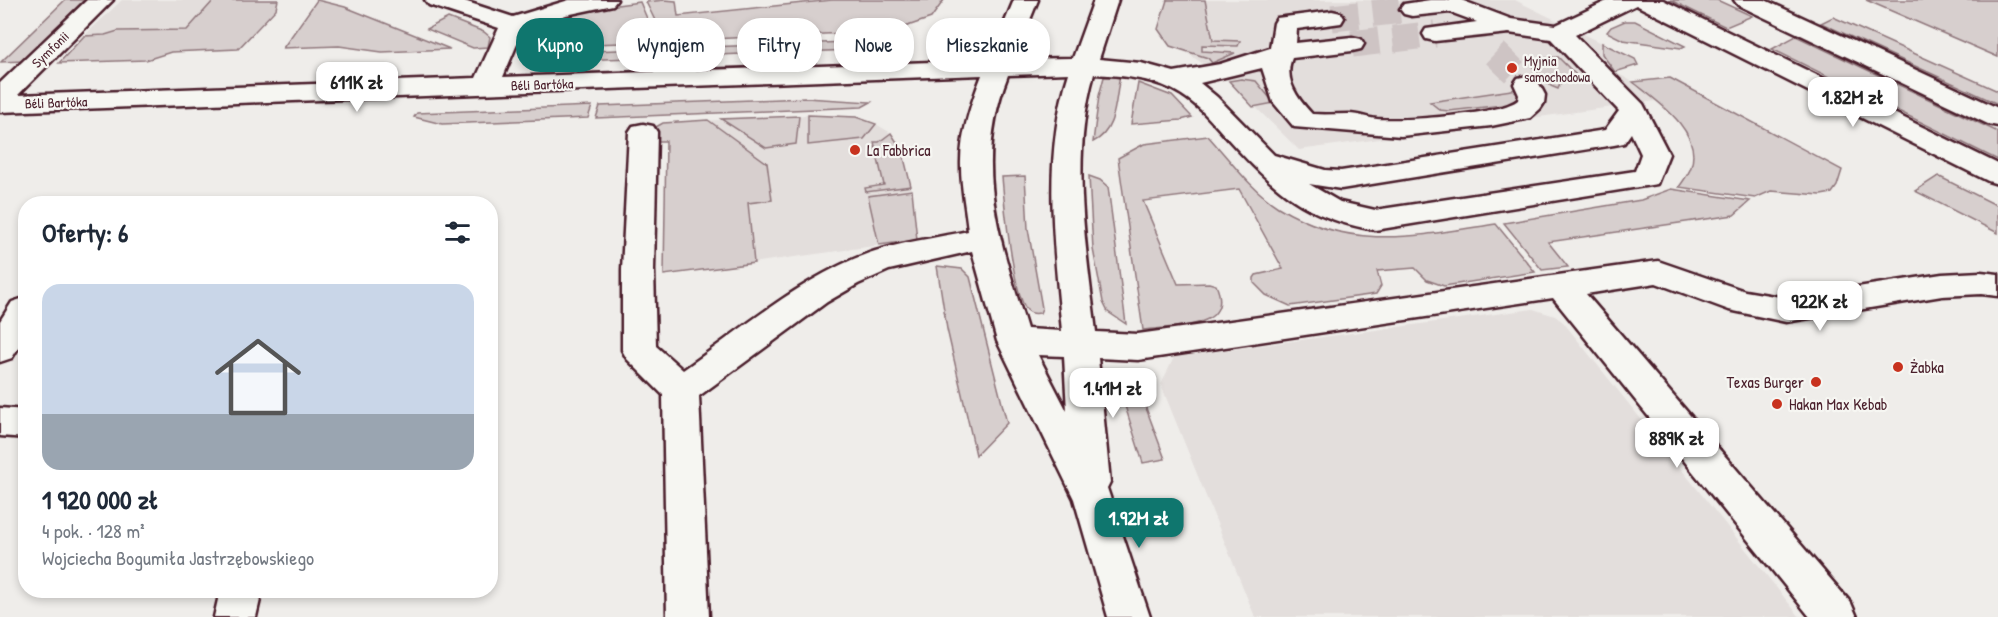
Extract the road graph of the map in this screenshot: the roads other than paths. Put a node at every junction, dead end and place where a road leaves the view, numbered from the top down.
1 (101, 0) edge
2 (436, 0) edge
3 (605, 0) edge
4 (1026, 0) edge
5 (1106, 0) edge
6 (1628, 0) edge
7 (1644, 0) edge
8 (1746, 0) edge
9 (1446, 3) edge
10 (1412, 9) tunnel mouth
11 (1286, 12) edge
12 (1018, 18) edge
13 (1332, 18) tunnel mouth
14 (513, 25) junction
15 (1509, 26) junction
16 (1559, 33) junction
17 (1352, 44) tunnel mouth
18 (1282, 52) junction
19 (1495, 52) tunnel mouth
20 (1083, 66) junction
21 (1050, 67) edge
22 (926, 71) edge
23 (996, 72) edge
24 (1172, 80) junction
25 (1527, 84) dead end
26 (486, 86) junction
27 (0, 98) edge
28 (0, 104) edge
29 (1633, 110) junction
30 (1998, 118) edge
31 (643, 132) dead end
32 (1260, 157) junction
33 (1998, 175) edge
34 (984, 238) junction
35 (1998, 285) edge
36 (1561, 286) junction
37 (12, 311) edge
38 (1014, 341) junction
39 (1080, 344) junction
40 (0, 349) edge
41 (681, 390) junction
42 (0, 422) edge
43 (18, 423) edge
44 (1093, 499) junction
45 (239, 598) edge
46 (235, 617) edge
47 (688, 617) edge
48 (1129, 617) edge
49 (1836, 617) edge

1 - 27 street, Symfonii
2 - 14 street
3 - 14 street
4 - 12 street
5 - 20 street
6 - 16 street
7 - 33 street
8 - 30 street
9 - 10 street
9 - 15 street
11 - 13 street
11 - 18 street
14 - 26 street
15 - 16 street
15 - 19 street
16 - 29 street
17 - 18 street
18 - 24 street
18 - 25 street
20 - 21 street, Béli Bartóka
20 - 24 street, Béli Bartóka
20 - 39 street
22 - 26 street, Béli Bartóka
23 - 34 street
24 - 32 street, Béli Bartóka
26 - 28 street, Béli Bartóka
29 - 32 street
29 - 32 street, Béli Bartóka
31 - 41 street
34 - 38 street
34 - 41 street
35 - 36 street
36 - 39 street
36 - 49 street
37 - 40 street
38 - 39 street
38 - 44 street
39 - 44 street
41 - 47 street
42 - 43 street
44 - 48 street
45 - 46 street

